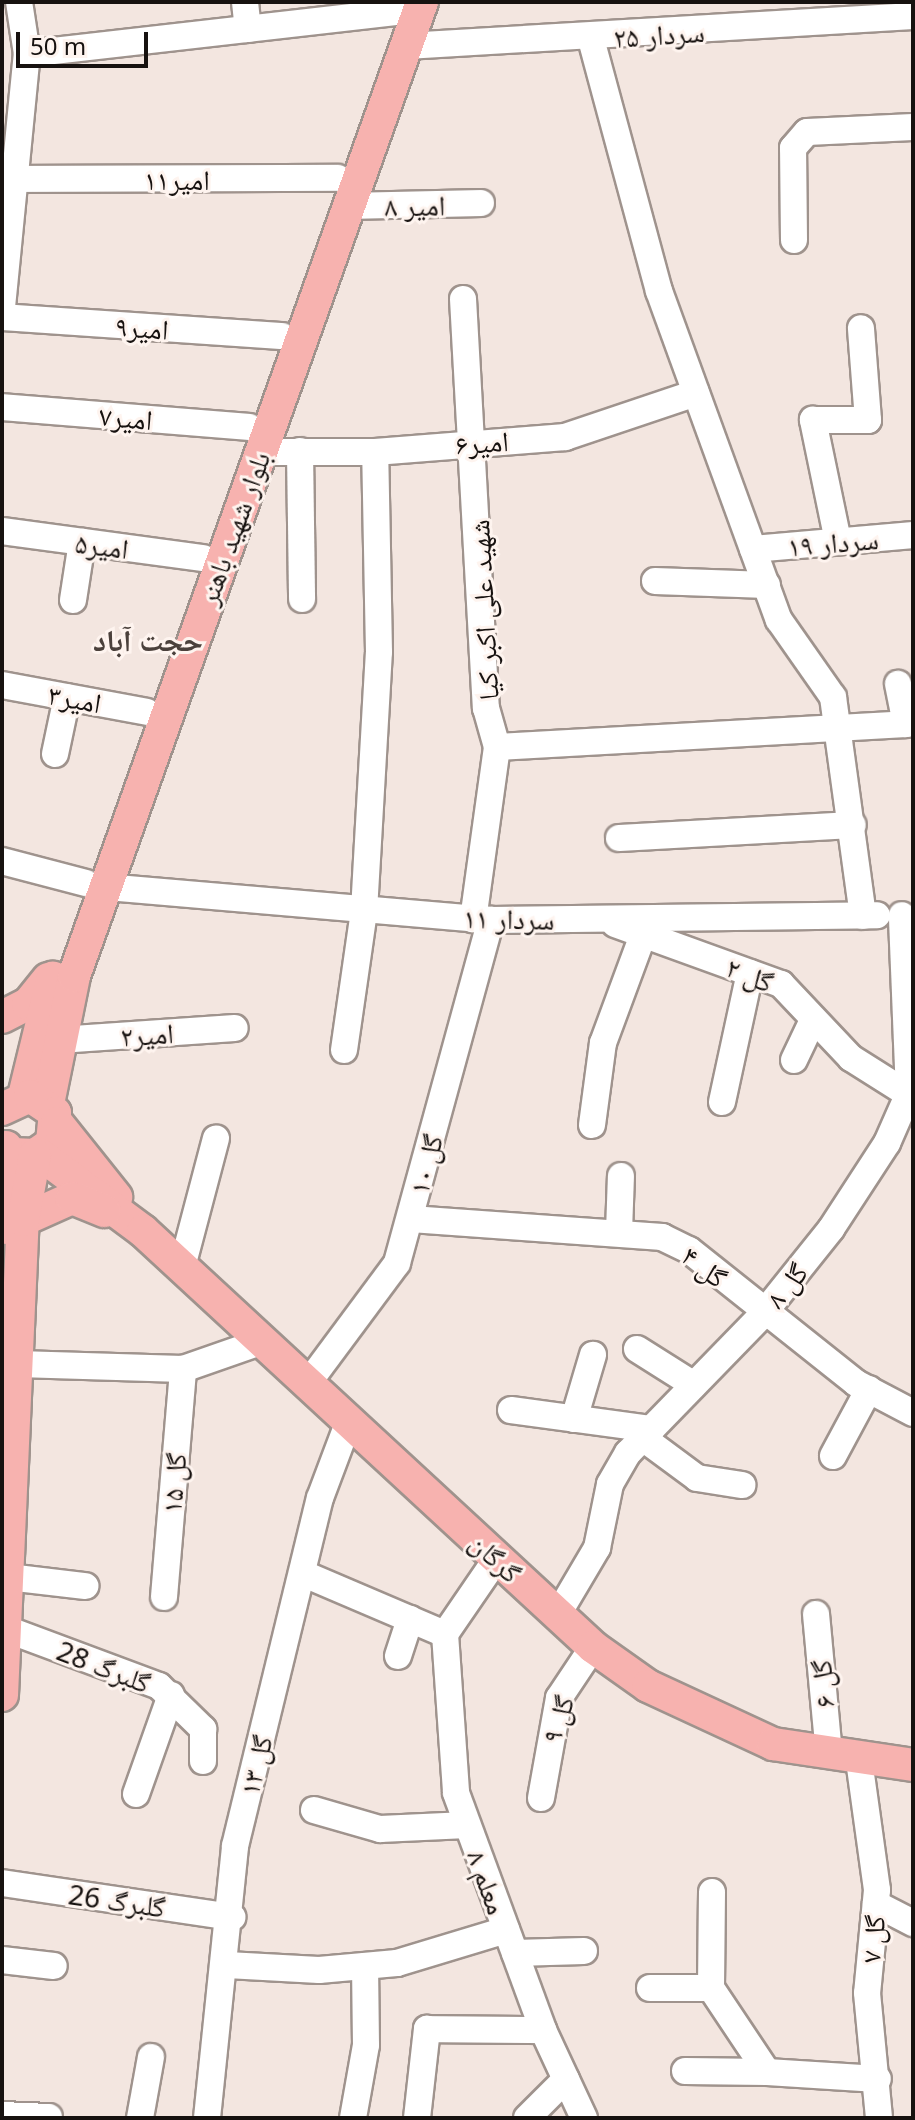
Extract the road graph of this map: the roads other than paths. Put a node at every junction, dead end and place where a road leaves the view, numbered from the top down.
1 (19, 2) edge
2 (245, 2) edge
3 (407, 5) edge
4 (913, 16) edge
5 (248, 29) junction
6 (591, 39) junction
7 (406, 46) junction
8 (18, 69) edge
9 (913, 127) edge
10 (11, 190) edge
11 (343, 192) junction
12 (481, 203) dead end
13 (794, 240) dead end
14 (463, 299) dead end
15 (2, 307) edge
16 (2, 317) edge
17 (861, 328) dead end
18 (282, 336) junction
19 (696, 393) junction
20 (2, 407) edge
21 (255, 439) junction
22 (475, 442) junction
23 (300, 451) junction
24 (375, 452) junction
25 (2, 531) edge
26 (913, 535) edge
27 (838, 541) junction
28 (82, 542) junction
29 (753, 549) junction
30 (203, 558) junction
31 (655, 581) dead end
32 (767, 585) junction
33 (302, 599) dead end
34 (73, 600) dead end
35 (898, 684) dead end
36 (2, 685) edge
37 (67, 697) junction
38 (147, 712) junction
39 (840, 732) junction
40 (497, 747) junction
41 (55, 754) dead end
42 (853, 825) junction
43 (619, 838) dead end
44 (2, 861) edge
45 (96, 885) junction
46 (364, 911) junction
47 (908, 914) edge
48 (863, 916) junction
49 (600, 919) junction
50 (482, 920) junction
51 (643, 935) junction
52 (55, 970) junction
53 (750, 973) junction
54 (2, 1017) edge
55 (813, 1020) junction
56 (235, 1028) dead end
57 (59, 1040) junction
58 (344, 1050) dead end
59 (794, 1060) dead end
60 (911, 1095) edge
61 (25, 1101) edge
62 (722, 1102) dead end
63 (592, 1125) dead end
64 (216, 1138) dead end
65 (20, 1149) edge
66 (621, 1176) dead end
67 (11, 1219) edge
68 (411, 1219) junction
69 (143, 1231) junction
70 (619, 1232) junction
71 (182, 1267) junction
72 (763, 1314) junction
73 (263, 1341) junction
74 (637, 1349) dead end
75 (593, 1355) dead end
76 (8, 1364) edge
77 (183, 1369) junction
78 (308, 1383) junction
79 (694, 1385) junction
80 (869, 1389) junction
81 (2, 1398) edge
82 (511, 1410) dead end
83 (913, 1413) edge
84 (574, 1419) junction
85 (349, 1421) junction
86 (647, 1433) junction
87 (833, 1456) dead end
88 (742, 1485) dead end
89 (497, 1558) junction
90 (304, 1574) junction
91 (8, 1577) junction
92 (85, 1586) dead end
93 (164, 1597) dead end
94 (558, 1614) junction
95 (816, 1614) dead end
96 (410, 1619) junction
97 (6, 1629) junction
98 (445, 1634) junction
99 (593, 1647) junction
100 (398, 1656) dead end
101 (2, 1695) edge
102 (171, 1695) junction
103 (844, 1757) junction
104 (203, 1761) dead end
105 (913, 1765) edge
106 (136, 1794) dead end
107 (541, 1798) dead end
108 (314, 1810) dead end
109 (467, 1825) junction
110 (2, 1883) edge
111 (712, 1892) dead end
112 (876, 1904) junction
113 (233, 1917) junction
114 (913, 1923) edge
115 (510, 1942) junction
116 (584, 1951) dead end
117 (2, 1960) edge
118 (227, 1965) junction
119 (54, 1966) dead end
120 (365, 1966) junction
121 (650, 1988) dead end
122 (711, 1988) junction
123 (543, 2030) junction
124 (151, 2057) dead end
125 (685, 2071) dead end
126 (767, 2072) junction
127 (566, 2079) junction
128 (878, 2079) junction
129 (2, 2115) edge
130 (49, 2117) edge
131 (140, 2118) edge
132 (207, 2118) edge
133 (353, 2118) edge
134 (417, 2118) edge
135 (527, 2118) edge
136 (584, 2118) edge
137 (879, 2118) edge

1 - 8 street
2 - 5 street
3 - 5 street
3 - 7 main road, بلوار شهید باهنر
3 - 11 main road, بلوار شهید باهنر
4 - 6 street, سردار ۲۵
5 - 8 street
6 - 7 street, سردار ۲۵
6 - 19 street
7 - 11 main road, بلوار شهید باهنر
8 - 10 street
9 - 13 street
10 - 11 street, امیر۱۱
10 - 15 street
11 - 12 street, امیر ۸
11 - 18 main road, بلوار شهید باهنر
11 - 21 main road, بلوار شهید باهنر
14 - 22 street, شهید علی اکبر کیا
16 - 18 street, امیر۹
17 - 27 street
18 - 21 main road, بلوار شهید باهنر
19 - 22 street, امیر۶
19 - 29 street
20 - 21 street, امیر۷
21 - 23 street, امیر۶
21 - 30 main road, بلوار شهید باهنر
21 - 45 main road, بلوار شهید باهنر
22 - 24 street, امیر۶
22 - 40 street, شهید علی اکبر کیا
23 - 24 street, امیر۶
23 - 33 street
24 - 46 street
25 - 28 street, امیر۵
26 - 27 street, سردار ۱۹
27 - 29 street, سردار ۱۹
28 - 30 street, امیر۵
28 - 34 street
29 - 32 street
30 - 38 main road, بلوار شهید باهنر
31 - 32 street
32 - 39 street
35 - 39 street
36 - 37 street, امیر۳
37 - 38 street, امیر۳
37 - 41 street
38 - 45 main road, بلوار شهید باهنر
39 - 40 street
39 - 42 street
40 - 50 street, شهید علی اکبر کیا
42 - 43 street
42 - 48 street
44 - 45 street, سردار ۱۱
45 - 46 street, سردار ۱۱
45 - 52 main road, بلوار شهید باهنر
45 - 57 main road, بلوار شهید باهنر
46 - 50 street, سردار ۱۱
46 - 58 street
47 - 48 street, سردار ۱۱
47 - 60 street, گل ۸
48 - 49 street, سردار ۱۱
49 - 50 street, سردار ۱۱
49 - 51 street, گل ۲
50 - 68 street, گل ۱۰
51 - 53 street, گل ۲
51 - 63 street
52 - 54 main road
52 - 61 main road, بلوار شهید باهنر
53 - 55 street, گل ۲
53 - 62 street
55 - 59 street
55 - 60 street, گل ۲
56 - 57 street, امیر۲
57 - 61 main road, بلوار شهید باهنر
60 - 72 street, گل ۸
61 - 65 main road
61 - 69 main road
64 - 71 street
65 - 67 main road
65 - 69 main road
66 - 70 street
67 - 69 main road
67 - 76 main road
68 - 70 street, گل ۴
68 - 78 street, گل ۱۰
69 - 71 main road, گرگان
70 - 72 street, گل ۴
71 - 73 main road, گرگان
72 - 79 street, گل ۸
72 - 80 street, گل ۴
73 - 77 street
73 - 78 main road, گرگان
74 - 79 street
75 - 84 street
76 - 77 street
76 - 81 main road
76 - 91 main road
77 - 93 street, گل ۱۵
78 - 85 main road, گرگان
79 - 86 street, گل ۸
80 - 83 street, گل ۴
80 - 87 street
82 - 84 street
84 - 86 street
85 - 89 main road, گرگان
85 - 90 street, گل ۱۳
86 - 88 street
86 - 94 street, گل ۸
89 - 94 main road, گرگان
89 - 98 street
90 - 96 street
90 - 113 street, گل ۱۳
91 - 92 street
91 - 97 main road
94 - 99 main road, گرگان
95 - 103 street, گل ۶
96 - 98 street
96 - 100 street
97 - 101 main road
97 - 102 street, گلبرگ 28
98 - 109 street, معلم ۸
99 - 103 main road, گرگان
99 - 107 street, گل ۹
102 - 104 street, گلبرگ 28
102 - 106 street
103 - 105 main road, گرگان
103 - 112 street, گل ۷
108 - 109 street
109 - 115 street, معلم ۸
110 - 113 street, گلبرگ 26
111 - 122 street
112 - 114 street
112 - 128 street, گل ۷
113 - 118 street, گل ۱۳
115 - 116 street
115 - 120 street
115 - 123 street, معلم ۸
117 - 119 street
118 - 120 street
118 - 132 street, گل ۱۳
120 - 133 street
121 - 122 street
122 - 126 street
123 - 127 street, معلم ۸
123 - 134 street
124 - 131 street
125 - 126 street
126 - 128 street
127 - 135 street
127 - 136 street, معلم ۸
128 - 137 street, گل ۷
129 - 130 street

